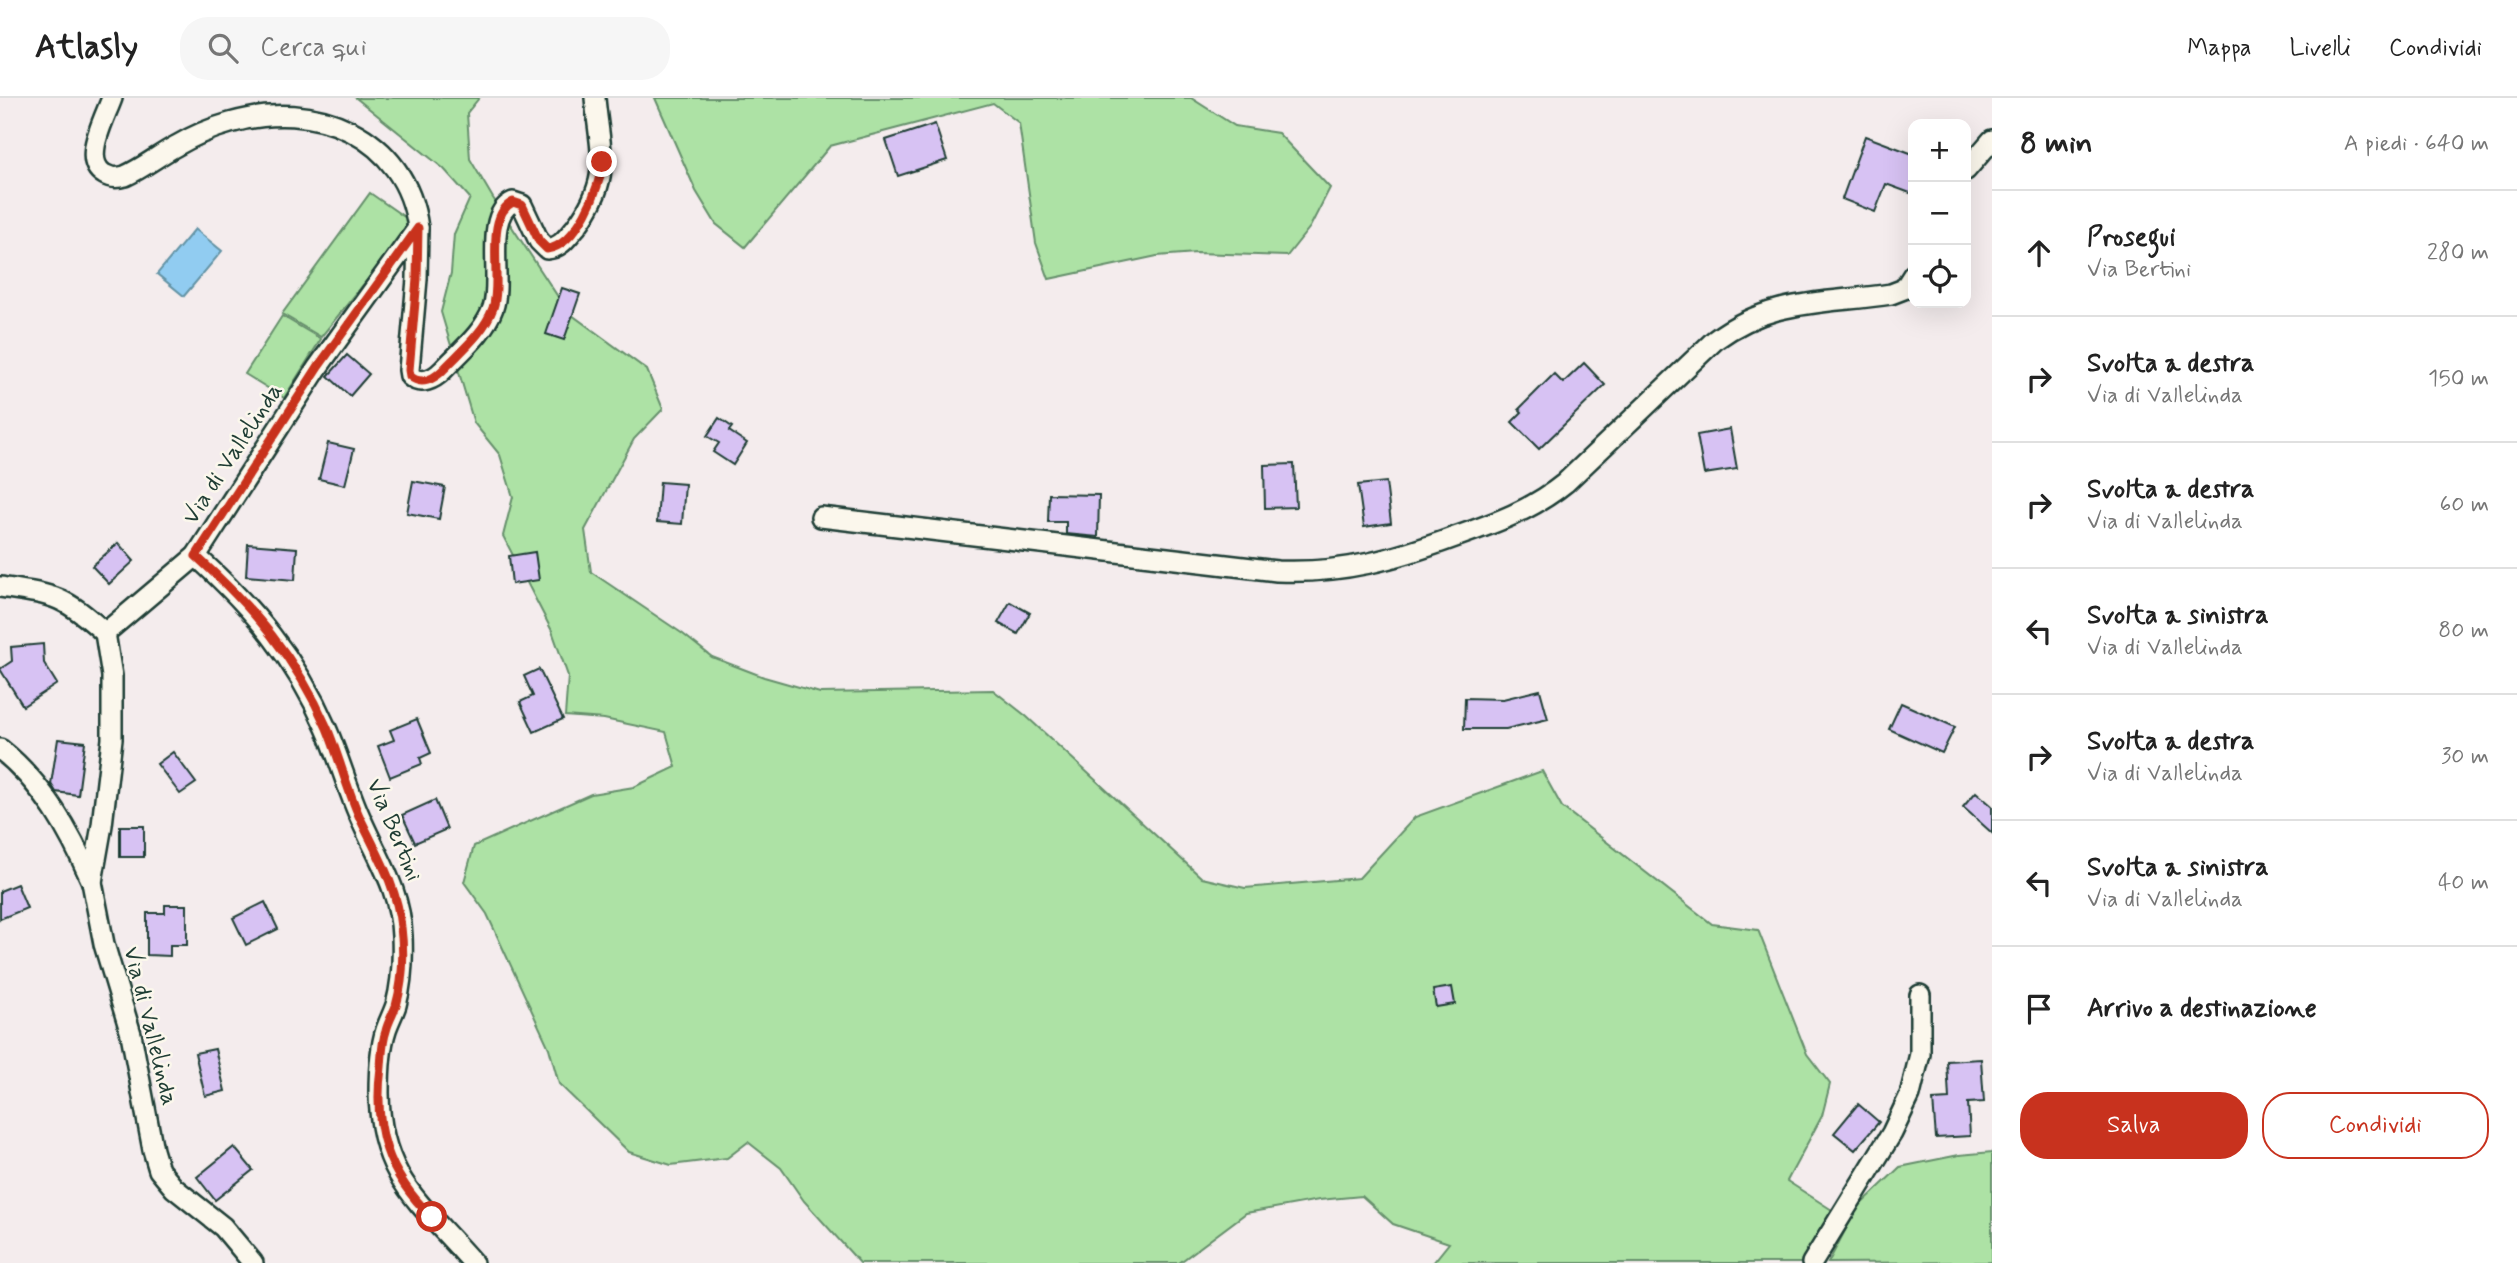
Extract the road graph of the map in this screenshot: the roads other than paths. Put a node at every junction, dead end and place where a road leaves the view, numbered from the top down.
1 (112, 98) edge
2 (595, 98) edge
3 (1992, 140) edge
4 (1971, 164) edge
5 (418, 228) junction
6 (1908, 283) edge
7 (821, 517) dead end
8 (196, 556) junction
9 (0, 587) edge
10 (105, 632) junction
11 (0, 749) edge
12 (92, 882) junction
13 (1920, 995) dead end
14 (253, 1263) edge
15 (473, 1263) edge
16 (1812, 1263) edge

1 - 5 street
2 - 5 street
3 - 4 street
5 - 8 street, Via di Vallelinda
6 - 7 street
8 - 10 street, Via di Vallelinda
8 - 15 street, Via Bertini
9 - 10 street
10 - 12 street, Via di Vallelinda
11 - 12 street
12 - 14 street, Via di Vallelinda
13 - 16 street

